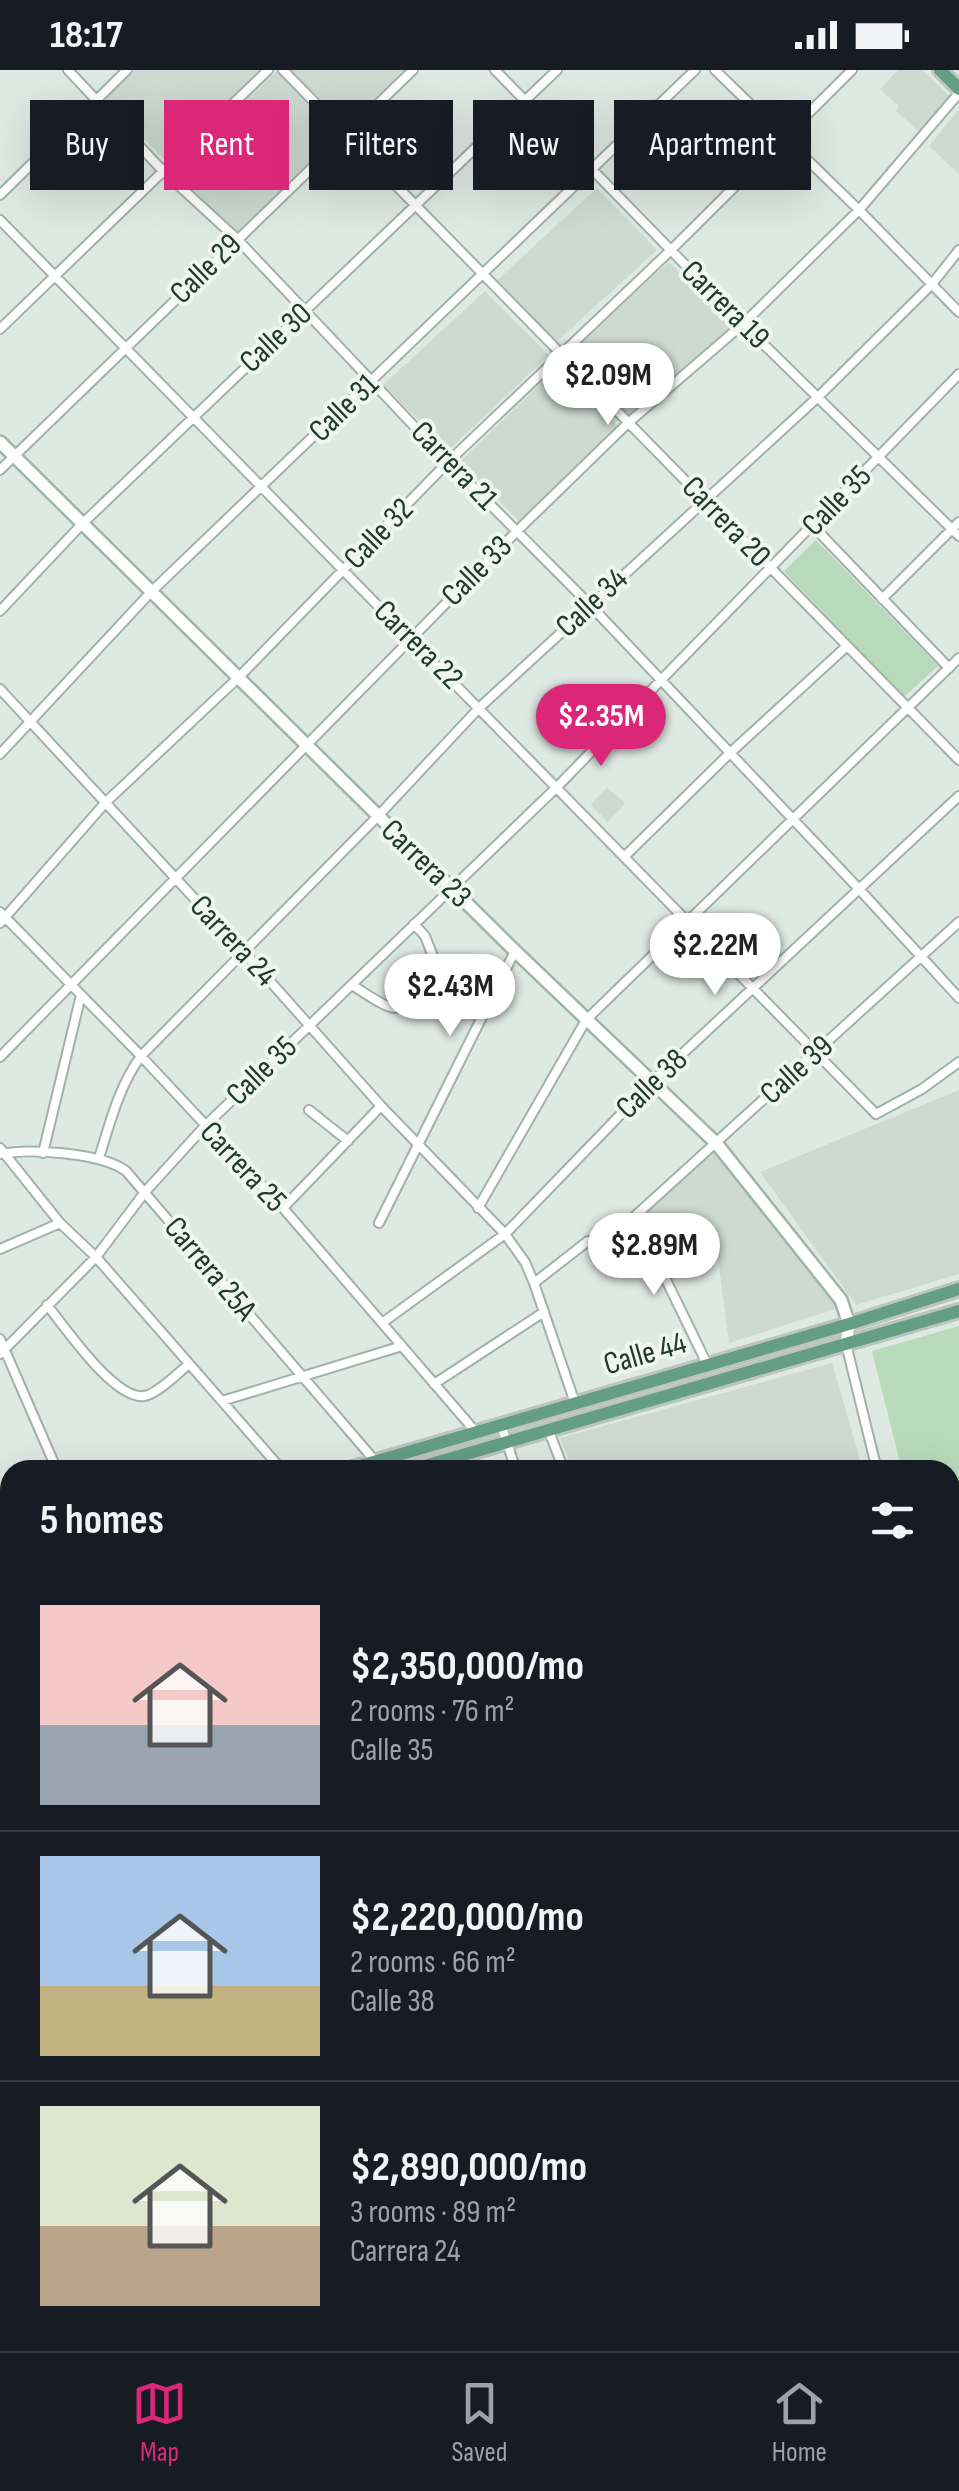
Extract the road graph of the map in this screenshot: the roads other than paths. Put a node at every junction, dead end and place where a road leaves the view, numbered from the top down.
1 (68, 70) edge
2 (128, 70) edge
3 (268, 70) edge
4 (283, 70) edge
5 (412, 70) edge
6 (495, 70) edge
7 (557, 70) edge
8 (696, 70) edge
9 (716, 70) edge
10 (852, 70) edge
11 (940, 70) edge
12 (959, 91) edge
13 (96, 100) joint
14 (313, 100) edge
15 (381, 100) edge
16 (524, 100) edge
17 (528, 100) edge
18 (746, 100) edge
19 (811, 112) edge
20 (144, 150) edge
21 (473, 151) edge
22 (30, 165) edge
23 (811, 165) edge
24 (309, 169) edge
25 (594, 169) edge
26 (163, 170) junction
27 (594, 171) edge
28 (400, 190) edge
29 (572, 190) edge
30 (732, 190) edge
31 (0, 195) edge
32 (415, 205) junction
33 (858, 210) junction
34 (0, 220) edge
35 (237, 238) junction
36 (670, 250) junction
37 (959, 250) edge
38 (483, 274) junction
39 (55, 276) junction
40 (932, 284) junction
41 (306, 311) junction
42 (959, 312) edge
43 (743, 324) junction
44 (0, 329) edge
45 (125, 348) junction
46 (562, 355) junction
47 (959, 374) edge
48 (373, 381) junction
49 (818, 397) junction
50 (193, 417) junction
51 (628, 423) junction
52 (0, 442) edge
53 (14, 456) junction
54 (880, 457) junction
55 (448, 462) junction
56 (0, 470) edge
57 (262, 487) junction
58 (704, 500) junction
59 (82, 524) junction
60 (813, 526) junction
61 (957, 529) edge
62 (518, 530) junction
63 (771, 568) junction
64 (344, 570) junction
65 (151, 592) junction
66 (882, 600) junction
67 (590, 604) junction
68 (0, 611) edge
69 (410, 638) junction
70 (847, 646) junction
71 (959, 658) edge
72 (949, 668) junction
73 (239, 677) junction
74 (661, 680) junction
75 (0, 689) edge
76 (907, 707) junction
77 (479, 708) junction
78 (31, 721) junction
79 (306, 744) junction
80 (730, 753) junction
81 (0, 754) edge
82 (959, 760) edge
83 (556, 787) junction
84 (959, 796) edge
85 (106, 802) junction
86 (378, 816) junction
87 (792, 820) junction
88 (625, 856) junction
89 (176, 878) junction
90 (452, 889) junction
91 (859, 889) junction
92 (2, 917) edge
93 (688, 921) junction
94 (959, 922) edge
95 (414, 924) junction
96 (244, 952) junction
97 (516, 952) junction
98 (921, 958) junction
99 (70, 985) junction
100 (352, 985) junction
101 (754, 987) junction
102 (80, 995) junction
103 (959, 998) edge
104 (586, 1020) junction
105 (310, 1025) junction
106 (817, 1052) junction
107 (141, 1056) junction
108 (0, 1057) edge
109 (959, 1062) edge
110 (651, 1083) junction
111 (381, 1106) junction
112 (310, 1110) dead end
113 (204, 1126) junction
114 (348, 1141) junction
115 (716, 1143) junction
116 (417, 1144) junction
117 (2, 1152) edge
118 (43, 1153) junction
119 (99, 1158) junction
120 (144, 1192) junction
121 (283, 1208) junction
122 (478, 1208) junction
123 (60, 1222) junction
124 (378, 1224) dead end
125 (505, 1234) junction
126 (588, 1241) dead end
127 (0, 1249) edge
128 (96, 1257) junction
129 (534, 1283) junction
130 (959, 1289) edge
131 (47, 1306) junction
132 (959, 1311) edge
133 (544, 1312) junction
134 (382, 1323) junction
135 (850, 1324) junction
136 (846, 1344) junction
137 (402, 1346) junction
138 (1, 1347) edge
139 (189, 1364) junction
140 (707, 1364) junction
141 (302, 1377) junction
142 (434, 1384) junction
143 (222, 1401) junction
144 (574, 1403) junction
145 (501, 1426) junction
146 (548, 1429) junction
147 (475, 1431) junction
148 (507, 1442) junction
149 (52, 1460) edge
150 (273, 1460) edge
151 (374, 1460) edge
152 (382, 1460) edge
153 (459, 1460) edge
154 (513, 1460) edge
155 (560, 1460) edge
156 (875, 1460) edge

1 - 13 street, Carrera 21
2 - 13 street
3 - 26 street
4 - 14 street, Carrera 20
5 - 15 street, Calle 29
6 - 16 street, Carrera 19
7 - 17 street, Calle 30
8 - 25 street, Calle 31
9 - 18 street
10 - 19 street, Calle 32
11 - 12 main road
12 - 33 street, Calle 33
20 - 26 street, Carrera 21
21 - 32 street, Calle 30
22 - 31 street
23 - 33 street
24 - 35 street, Calle 29
26 - 35 street, Carrera 21
26 - 39 street
27 - 36 street, Carrera 19
28 - 32 street, Carrera 20
29 - 38 street, Calle 31
30 - 36 street, Calle 32
32 - 38 street, Carrera 20
32 - 41 street, Calle 30
33 - 40 street
33 - 43 street, Calle 33
34 - 39 street, Carrera 22
35 - 41 street, Carrera 21
35 - 45 street, Calle 29
36 - 43 street, Carrera 19
36 - 46 street, Calle 32
37 - 40 street, Calle 34
38 - 46 street, Carrera 20
38 - 48 street, Calle 31
39 - 44 street
39 - 45 street, Carrera 22
40 - 42 street
40 - 49 street, Calle 34
41 - 48 street, Carrera 21
41 - 50 street, Calle 30
43 - 49 street, Carrera 19
43 - 51 street, Calle 33
45 - 50 street, Carrera 22
45 - 53 street, Calle 29
46 - 51 street, Carrera 20
46 - 55 street, Calle 32
47 - 54 street, Calle 35
48 - 55 street, Carrera 21
48 - 57 street, Calle 31
49 - 54 street, Carrera 19
49 - 58 street, Calle 34
50 - 57 street, Carrera 22
50 - 59 street, Calle 30
51 - 58 street, Carrera 20
51 - 62 street, Calle 33
52 - 53 street, Carrera 23
53 - 56 street, Calle 29
53 - 59 street, Carrera 23
54 - 60 street, Calle 35
54 - 61 street, Carrera 19
55 - 62 street, Carrera 21
55 - 64 street, Calle 32
57 - 64 street, Carrera 22
57 - 65 street, Calle 31
58 - 63 street, Carrera 20
58 - 67 street, Calle 34
59 - 65 street, Carrera 23
59 - 68 street, Calle 30
60 - 63 street, Calle 35
60 - 66 street
61 - 66 street
62 - 67 street, Carrera 21
62 - 69 street, Calle 33
63 - 70 street, Carrera 20
63 - 74 street, Calle 35
64 - 69 street, Carrera 22
64 - 73 street, Calle 32
65 - 73 street, Carrera 23
65 - 78 street, Calle 31
66 - 72 street
67 - 74 street, Carrera 21
67 - 77 street, Calle 34
69 - 77 street, Carrera 22
69 - 79 street, Calle 33
70 - 76 street, Carrera 20
70 - 80 street
71 - 72 street
72 - 76 street
73 - 79 street, Carrera 23
73 - 85 street, Calle 32
74 - 80 street, Carrera 21
74 - 83 street, Calle 35
75 - 78 street, Carrera 24
76 - 82 street, Carrera 20
76 - 87 street
77 - 83 street, Carrera 22
77 - 86 street, Calle 34
78 - 81 street, Calle 31
78 - 85 street, Carrera 24
79 - 86 street, Carrera 23
79 - 89 street, Calle 33
80 - 87 street, Carrera 21
80 - 88 street
83 - 88 street, Carrera 22
83 - 90 street, Calle 35
84 - 91 street, Calle 38
85 - 89 street, Carrera 24
85 - 92 street, Calle 32
86 - 90 street, Carrera 23
86 - 96 street, Calle 34
87 - 91 street, Carrera 21
87 - 93 street
88 - 93 street, Carrera 22
89 - 96 street, Carrera 24
89 - 99 street, Calle 33
90 - 95 street, Calle 35
90 - 97 street, Carrera 23
91 - 98 street, Carrera 21
91 - 101 street, Calle 38
92 - 99 street, Carrera 25
93 - 101 street, Carrera 22
93 - 104 street
94 - 98 street, Calle 39
95 - 100 street, Calle 35
95 - 100 street
96 - 105 street, Carrera 24
96 - 107 street, Calle 34
97 - 104 street, Carrera 23
97 - 116 street
98 - 103 street, Carrera 21
98 - 106 street, Calle 39
99 - 102 street, Carrera 25
99 - 108 street, Calle 33
100 - 105 street, Calle 35
101 - 106 street, Carrera 22
101 - 110 street, Calle 38
102 - 107 street, Carrera 25
102 - 118 street
104 - 110 street, Carrera 23
104 - 122 street
105 - 111 street, Carrera 24
105 - 113 street, Calle 35
106 - 109 street, Carrera 22
106 - 115 street, Calle 39
107 - 113 street, Carrera 25
107 - 119 street, Calle 34
110 - 115 street, Carrera 23
110 - 125 street, Calle 38
111 - 114 street
111 - 116 street, Carrera 24
112 - 114 street
113 - 120 street, Calle 35
113 - 121 street, Carrera 25
114 - 121 street
115 - 135 street, Carrera 23
115 - 140 street, Calle 39
116 - 122 street, Carrera 24
116 - 124 street
117 - 118 street, Carrera 25A
117 - 123 street
118 - 119 street, Carrera 25A
119 - 120 street, Carrera 25A
120 - 128 street, Calle 35
120 - 141 street, Carrera 25A
121 - 134 street, Carrera 25
122 - 125 street, Carrera 24
123 - 127 street
123 - 128 street
125 - 129 street, Carrera 24
125 - 134 street, Calle 38
126 - 129 street
128 - 131 street, Calle 35
128 - 139 street
129 - 133 street, Carrera 24
130 - 135 main road, Calle 44
131 - 138 street, Calle 35
131 - 139 street
132 - 136 main road, Calle 44
133 - 142 street
133 - 144 street, Carrera 24
134 - 137 street, Carrera 25
135 - 136 street
135 - 140 main road, Calle 44
136 - 146 main road, Calle 44
136 - 156 street
137 - 141 street
137 - 142 street, Carrera 25
138 - 149 street
139 - 143 street
140 - 144 main road, Calle 44
141 - 143 street
141 - 151 street, Carrera 25A
142 - 147 street, Carrera 25
143 - 150 street
144 - 145 main road, Calle 44
145 - 147 main road, Calle 44
145 - 148 street
146 - 148 main road, Calle 44
146 - 155 street
147 - 152 main road, Calle 44
148 - 153 main road, Calle 44
148 - 154 street

